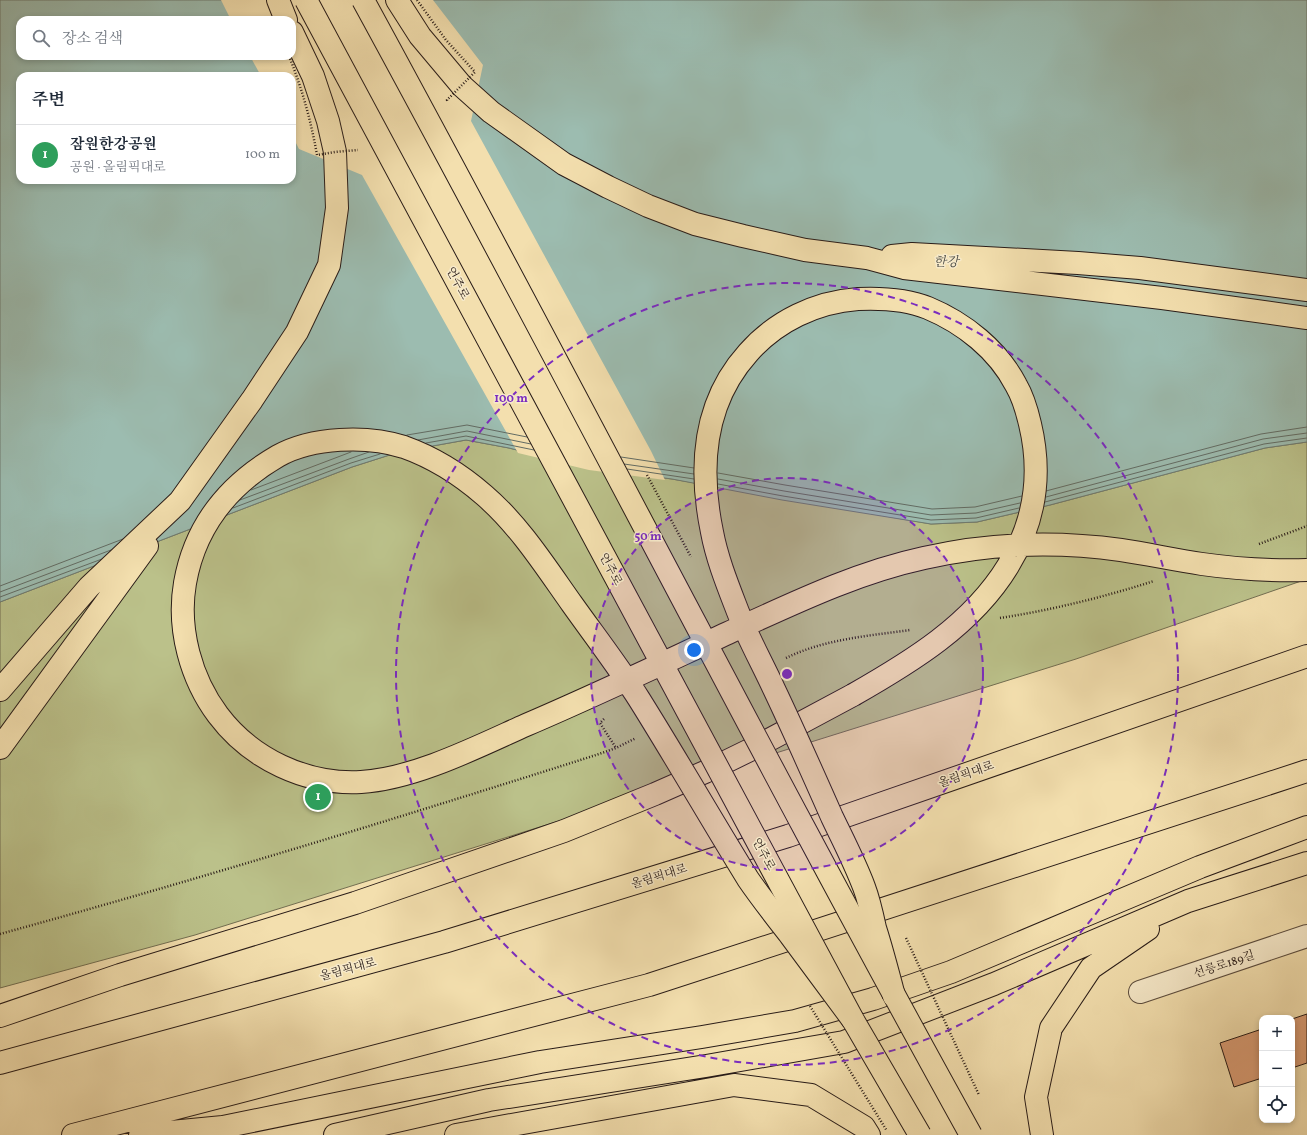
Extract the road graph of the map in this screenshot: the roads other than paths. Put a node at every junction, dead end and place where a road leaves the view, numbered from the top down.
1 (278, 0) edge
2 (306, 0) edge
3 (363, 0) edge
4 (397, 0) edge
5 (284, 16) edge
6 (296, 40) edge
7 (867, 258) junction
8 (1307, 290) edge
9 (1307, 318) edge
10 (180, 501) junction
11 (1307, 570) edge
12 (1307, 656) edge
13 (0, 690) edge
14 (0, 748) edge
15 (1307, 771) edge
16 (1307, 827) edge
17 (1307, 863) edge
18 (1188, 901) junction
19 (1307, 936) edge
20 (1140, 992) dead end
21 (894, 996) junction
22 (0, 1016) edge
23 (853, 1020) junction
24 (0, 1064) edge
25 (73, 1135) edge
26 (140, 1135) edge
27 (335, 1135) edge
28 (456, 1135) edge
29 (869, 1135) edge
30 (920, 1135) edge
31 (971, 1135) edge
32 (1042, 1135) edge

1 - 5 main road
2 - 23 main road, 언주로, bridge
3 - 21 main road, bridge
4 - 7 main road
6 - 10 main road
7 - 8 main road
7 - 9 main road
10 - 13 main road
10 - 14 main road
11 - 23 main road, bridge
12 - 24 main road, 올림픽대로
15 - 25 main road
16 - 26 main road
17 - 18 main road
18 - 27 main road
18 - 32 main road
19 - 20 street, 선릉로189길
21 - 22 main road, bridge
21 - 31 main road, bridge
23 - 30 main road, 언주로, bridge
28 - 29 main road

